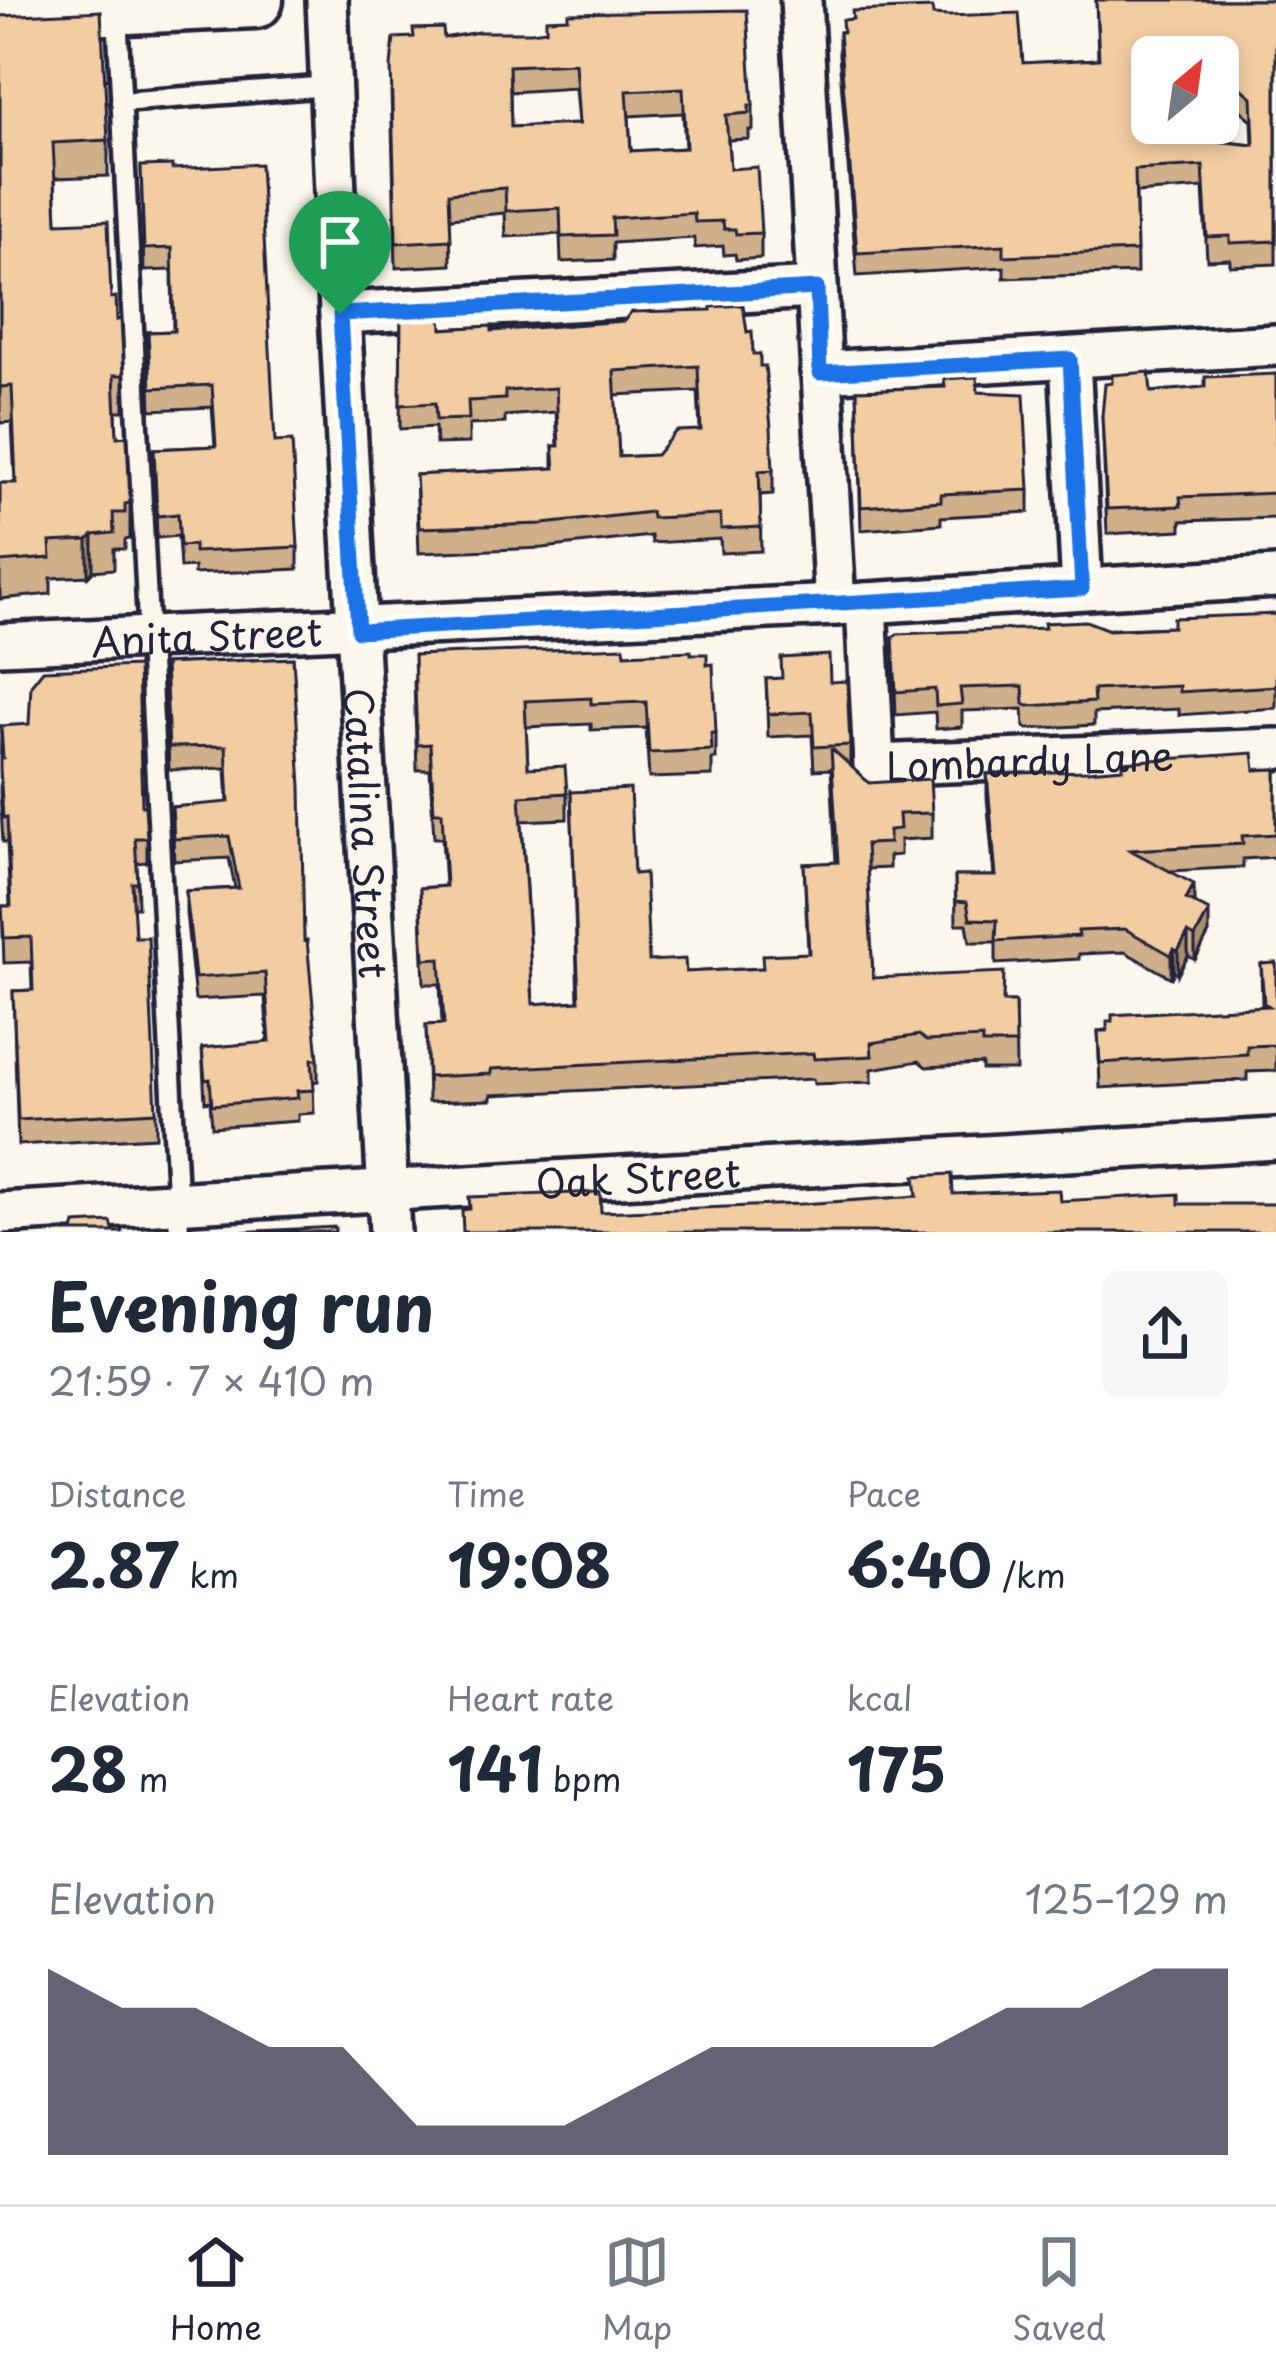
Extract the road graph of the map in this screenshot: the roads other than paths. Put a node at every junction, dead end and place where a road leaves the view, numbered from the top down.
1 (255, 0) edge
2 (327, 0) edge
3 (801, 0) edge
4 (117, 8) junction
5 (0, 12) edge
6 (329, 86) junction
7 (121, 102) junction
8 (817, 288) junction
9 (340, 314) junction
10 (1276, 346) edge
11 (1070, 359) junction
12 (820, 373) junction
13 (1276, 577) edge
14 (1082, 589) junction
15 (850, 604) junction
16 (358, 631) junction
17 (148, 639) junction
18 (0, 644) edge
19 (1276, 749) edge
20 (1276, 1139) edge
21 (388, 1190) junction
22 (0, 1213) edge
23 (178, 1217) edge
24 (390, 1232) edge

1 - 4 street
2 - 6 street, Catalina Street
3 - 8 street
4 - 5 street
4 - 7 lane
6 - 7 lane
6 - 9 street, Catalina Street
7 - 17 lane
8 - 9 street
8 - 12 street
9 - 16 street, Catalina Street
10 - 11 street
11 - 12 street
11 - 14 street
12 - 15 street
13 - 14 street, Anita Street
14 - 15 street, Anita Street
15 - 16 street, Anita Street
15 - 19 street, Lombardy Lane
16 - 17 street, Anita Street
16 - 21 street, Catalina Street
17 - 18 street, Anita Street
17 - 23 lane
20 - 21 street, Oak Street
21 - 23 street, Oak Street
21 - 24 street, Catalina Street
22 - 23 street, Oak Street

